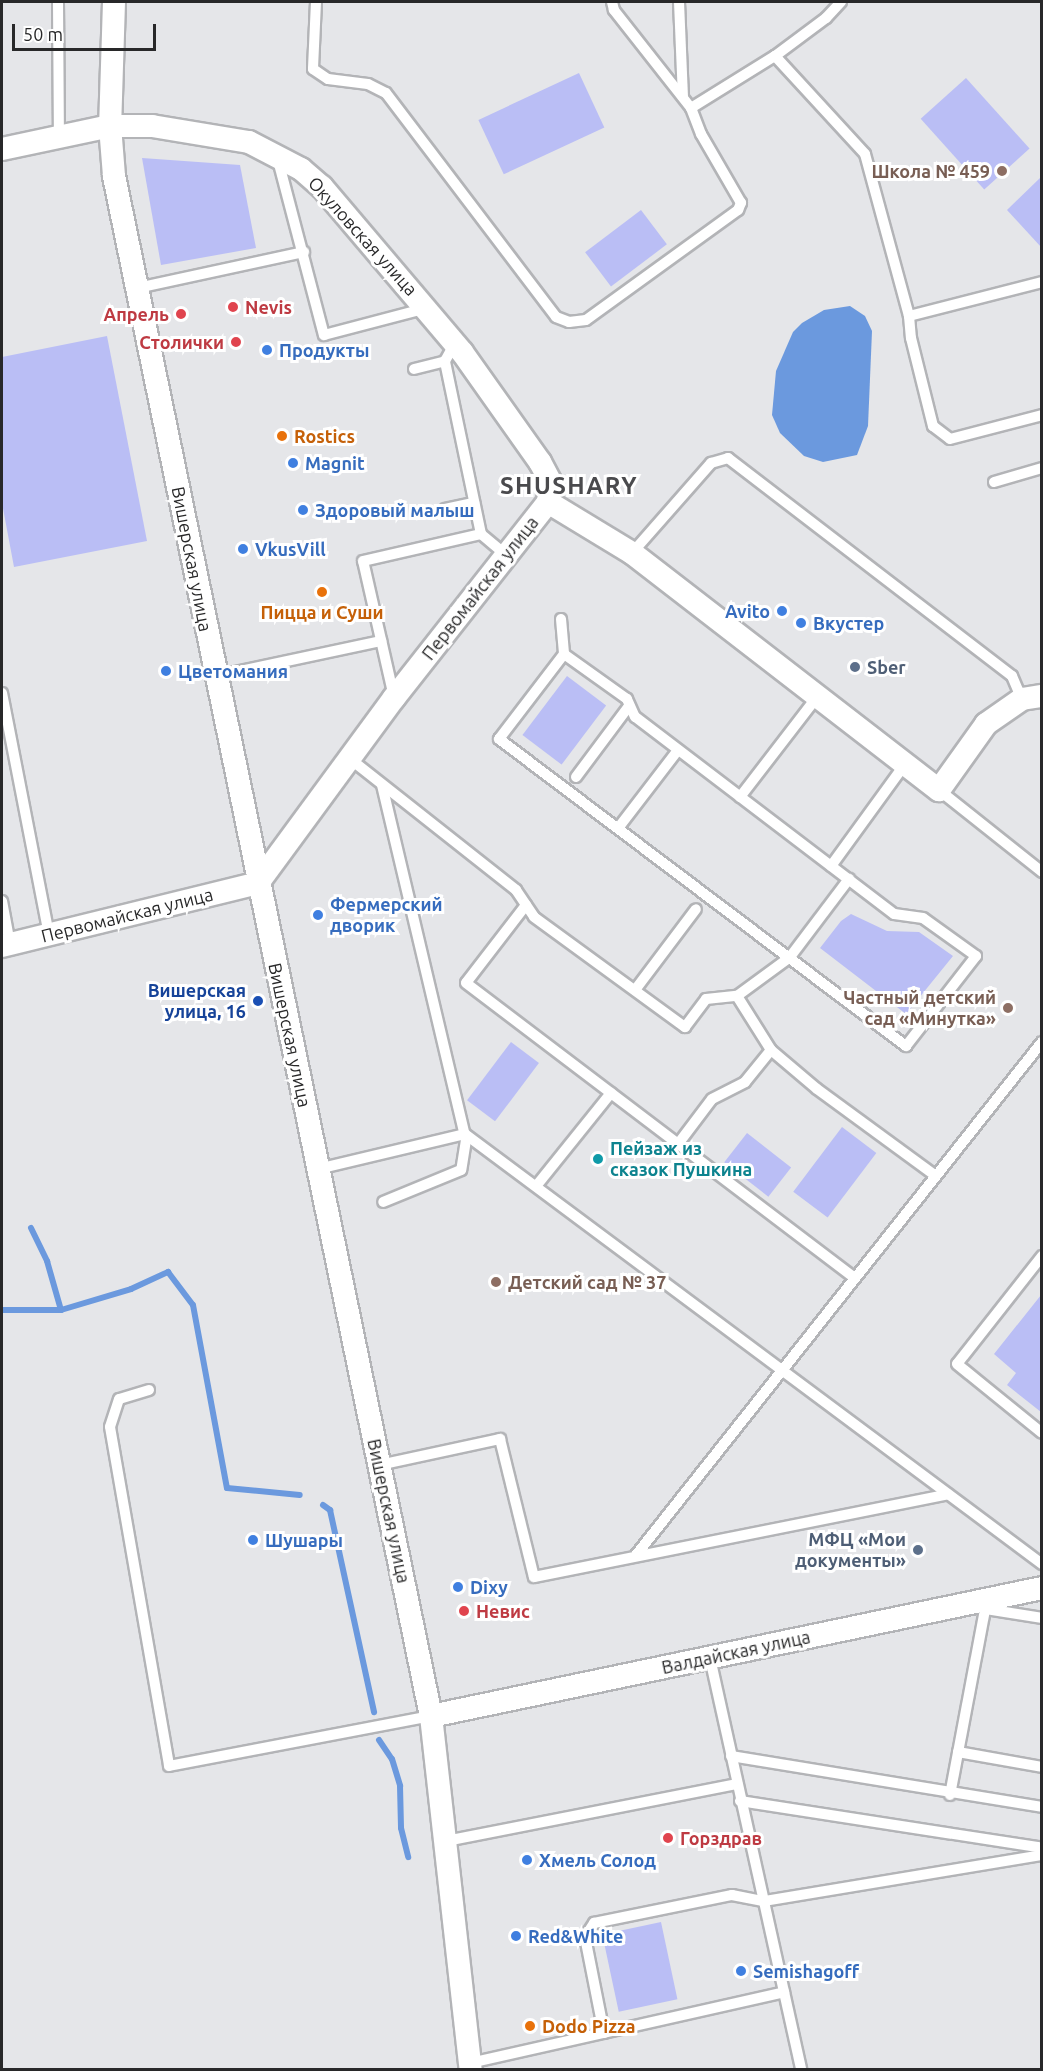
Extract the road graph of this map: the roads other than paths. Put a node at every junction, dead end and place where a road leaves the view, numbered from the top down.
1 (58, 2) edge
2 (114, 2) edge
3 (316, 2) edge
4 (612, 2) edge
5 (679, 2) edge
6 (841, 2) edge
7 (775, 56) junction
8 (683, 97) junction
9 (691, 108) junction
10 (110, 126) junction
11 (59, 136) junction
12 (2, 149) edge
13 (276, 153) junction
14 (304, 252) junction
15 (1041, 282) edge
16 (137, 288) junction
17 (427, 308) junction
18 (909, 316) junction
19 (450, 352) junction
20 (414, 369) dead end
21 (1041, 415) edge
22 (1041, 468) edge
23 (994, 482) dead end
24 (474, 502) junction
25 (548, 502) junction
26 (445, 509) dead end
27 (481, 534) junction
28 (632, 553) junction
29 (505, 554) junction
30 (561, 619) dead end
31 (381, 641) junction
32 (564, 654) junction
33 (216, 676) junction
34 (2, 693) edge
35 (817, 697) junction
36 (394, 698) junction
37 (1032, 698) edge
38 (630, 706) junction
39 (678, 750) junction
40 (349, 758) junction
41 (905, 764) junction
42 (576, 777) dead end
43 (382, 785) junction
44 (939, 790) junction
45 (740, 797) junction
46 (619, 827) junction
47 (831, 866) junction
48 (1040, 868) edge
49 (849, 879) junction
50 (258, 883) junction
51 (2, 901) edge
52 (526, 905) junction
53 (696, 909) dead end
54 (49, 934) junction
55 (6, 945) edge
56 (790, 957) junction
57 (635, 990) junction
58 (737, 996) junction
59 (1041, 1042) edge
60 (771, 1050) junction
61 (1038, 1054) edge
62 (611, 1093) junction
63 (465, 1134) junction
64 (678, 1144) junction
65 (318, 1169) junction
66 (936, 1176) junction
67 (537, 1185) junction
68 (383, 1203) dead end
69 (1041, 1256) edge
70 (855, 1278) junction
71 (782, 1370) junction
72 (149, 1390) dead end
73 (1041, 1433) edge
74 (379, 1465) junction
75 (948, 1494) junction
76 (636, 1555) junction
77 (1041, 1564) edge
78 (1041, 1588) edge
79 (987, 1604) junction
80 (1041, 1618) edge
81 (710, 1658) junction
82 (431, 1716) junction
83 (958, 1752) junction
84 (731, 1756) junction
85 (1041, 1767) edge
86 (737, 1784) junction
87 (950, 1795) junction
88 (740, 1801) junction
89 (1041, 1807) edge
90 (446, 1841) junction
91 (1041, 1848) edge
92 (1041, 1855) edge
93 (764, 1901) junction
94 (784, 1992) junction
95 (604, 2033) junction
96 (470, 2066) edge
97 (801, 2070) edge

1 - 11 lane
2 - 10 street, Вишерская улица
3 - 9 lane
4 - 8 lane
5 - 8 lane
6 - 7 lane
7 - 9 lane
7 - 18 lane
8 - 9 lane
10 - 11 street, Окуловская улица
10 - 13 street, Окуловская улица
10 - 16 street, Вишерская улица
11 - 12 street, Окуловская улица
13 - 14 lane
13 - 17 street, Окуловская улица
14 - 16 lane
14 - 17 lane
15 - 18 lane
16 - 33 street, Вишерская улица
17 - 19 street, Окуловская улица
18 - 21 lane
19 - 20 lane
19 - 24 lane
19 - 25 street, Окуловская улица
22 - 23 lane
24 - 26 lane
24 - 27 lane
25 - 28 street, Первомайская улица
25 - 29 street, Первомайская улица
27 - 29 lane
27 - 31 lane
28 - 35 street, Первомайская улица
28 - 37 lane
29 - 36 street, Первомайская улица
30 - 32 lane
31 - 33 lane
31 - 36 lane
32 - 38 lane
32 - 46 lane
33 - 50 street, Вишерская улица
34 - 54 lane
35 - 41 street, Первомайская улица
35 - 45 lane
36 - 40 street, Первомайская улица
37 - 44 street
38 - 39 lane
38 - 42 lane
39 - 45 lane
39 - 46 lane
40 - 43 lane
40 - 50 street, Первомайская улица
41 - 44 street, Первомайская улица
41 - 47 lane
43 - 52 lane
43 - 63 lane
44 - 48 lane
45 - 47 lane
46 - 56 lane
47 - 49 lane
49 - 56 lane
49 - 56 lane
50 - 54 street, Первомайская улица
50 - 65 street, Вишерская улица
51 - 55 lane
52 - 57 lane
52 - 62 lane
53 - 57 lane
54 - 55 street, Первомайская улица
56 - 58 lane
57 - 58 lane
58 - 60 lane
59 - 61 lane
60 - 64 lane
60 - 66 lane
61 - 66 lane
62 - 64 lane
62 - 67 lane
63 - 65 lane
63 - 67 lane
63 - 68 lane
64 - 70 lane
65 - 74 street, Вишерская улица
66 - 70 lane
67 - 71 lane
69 - 73 lane
70 - 71 lane
71 - 75 lane
71 - 76 lane
72 - 82 lane
74 - 76 lane
74 - 82 street, Вишерская улица
75 - 76 lane
75 - 77 lane
78 - 79 street, Валдайская улица
79 - 80 lane
79 - 81 street, Валдайская улица
79 - 83 lane
81 - 82 street, Валдайская улица
81 - 84 lane
82 - 90 street, Вишерская улица
83 - 85 lane
83 - 87 lane
84 - 86 lane
84 - 87 lane
86 - 88 lane
86 - 90 lane
87 - 89 lane
88 - 91 lane
88 - 93 lane
90 - 96 street, Вишерская улица
92 - 93 lane
93 - 94 lane
93 - 95 lane
94 - 95 lane
94 - 97 lane
95 - 96 lane

